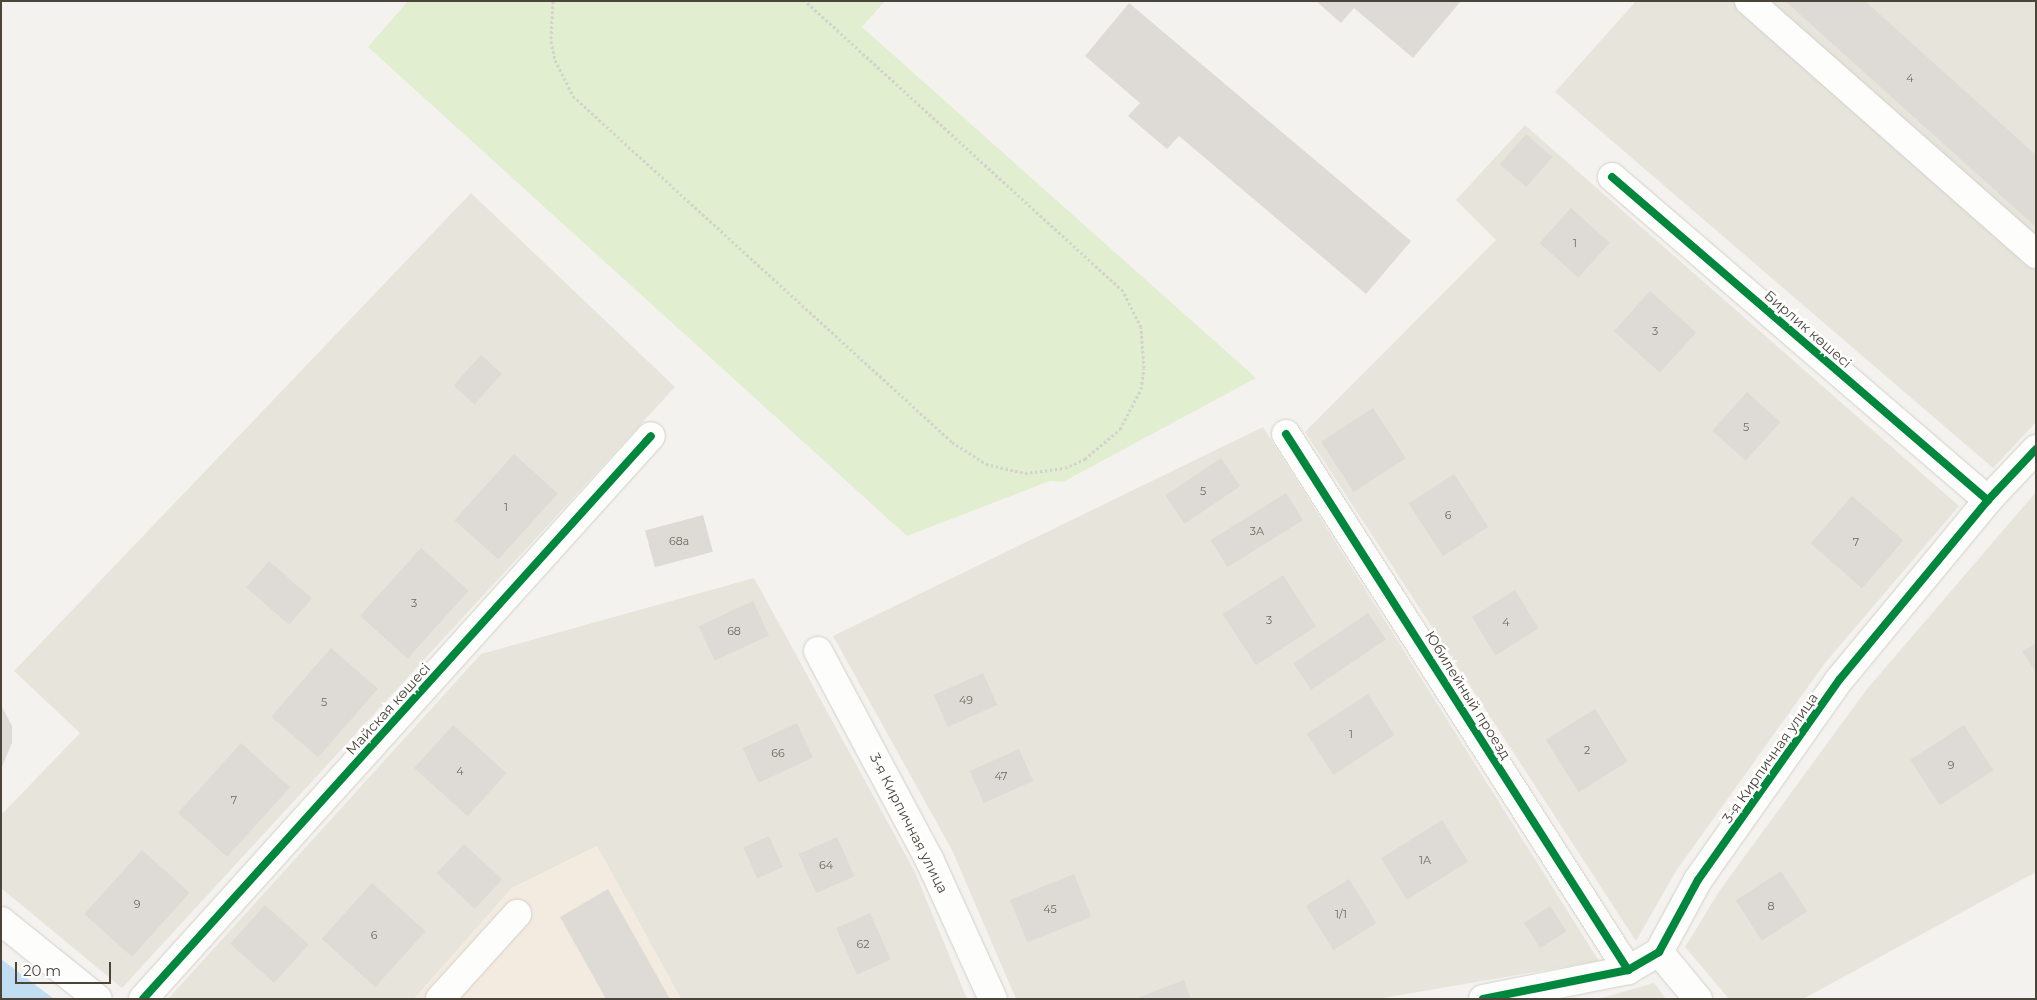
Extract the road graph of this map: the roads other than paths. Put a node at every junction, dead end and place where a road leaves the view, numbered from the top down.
1 (1749, 1) edge
2 (1612, 177) dead end
3 (2036, 254) edge
4 (1286, 434) dead end
5 (652, 436) dead end
6 (2036, 449) edge
7 (1988, 500) junction
8 (818, 651) dead end
9 (517, 914) dead end
10 (1, 921) edge
11 (1659, 952) junction
12 (1628, 970) junction
13 (98, 999) edge
14 (143, 999) edge
15 (440, 999) edge
16 (993, 999) edge
17 (1483, 999) edge
18 (1698, 999) edge

1 - 3 street
2 - 7 street, Бирлик көшесі
4 - 12 street, Юбилейный проезд
5 - 14 street, Майская көшесі
6 - 7 street, 3-я Кирпичная улица
7 - 11 street, 3-я Кирпичная улица
8 - 16 street, 3-я Кирпичная улица
9 - 15 street
10 - 13 street
11 - 12 street
11 - 18 street
12 - 17 street

